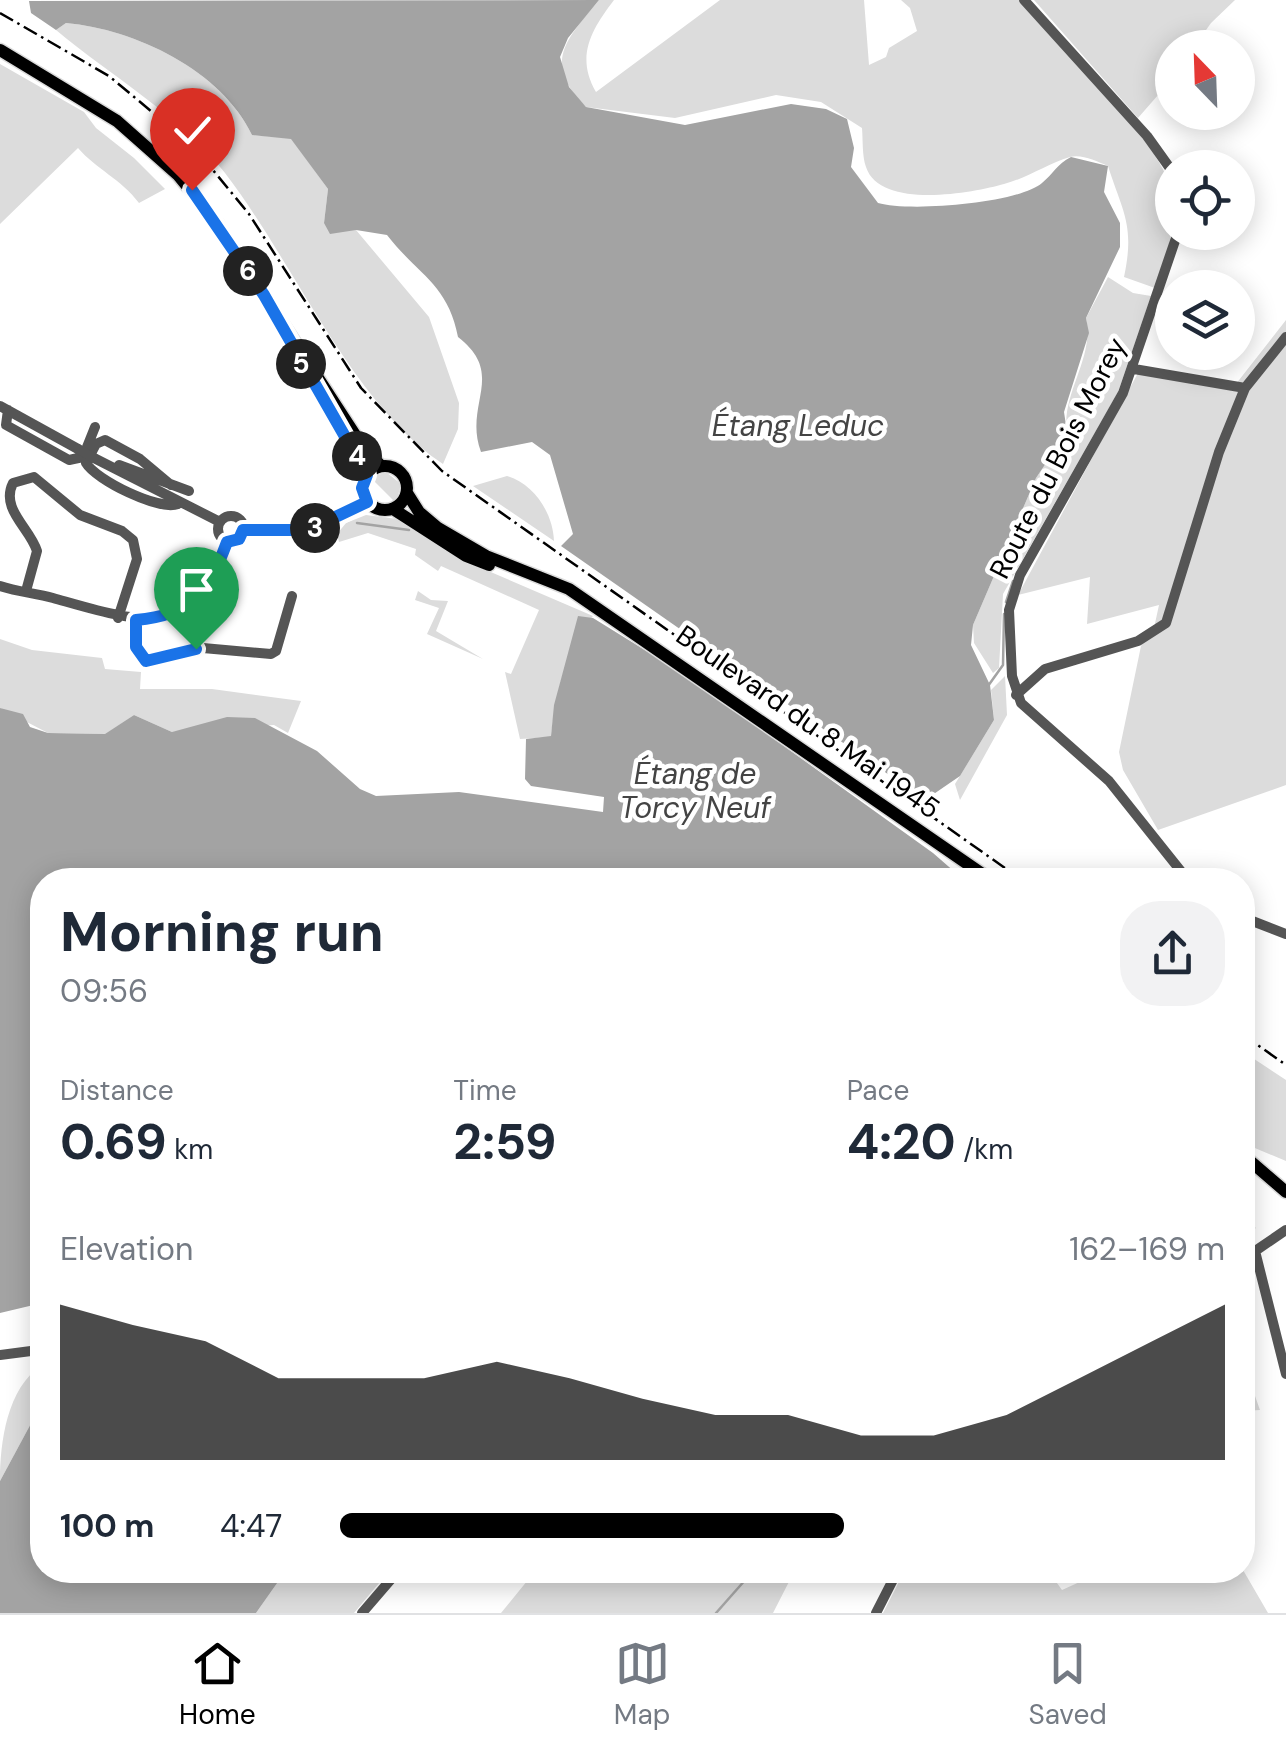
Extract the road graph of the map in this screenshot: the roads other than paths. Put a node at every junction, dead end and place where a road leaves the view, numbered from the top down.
1 (1024, 0) edge
2 (0, 50) edge
3 (1157, 150) edge
4 (1172, 250) edge
5 (264, 295) junction
6 (1286, 337) edge
7 (1134, 369) junction
8 (1245, 388) junction
9 (4, 408) edge
10 (96, 428) dead end
11 (94, 458) junction
12 (380, 466) junction
13 (367, 475) junction
14 (171, 484) junction
15 (189, 491) dead end
16 (406, 493) junction
17 (367, 502) junction
18 (178, 504) junction
19 (393, 509) junction
20 (220, 522) junction
21 (243, 530) junction
22 (227, 542) junction
23 (0, 586) edge
24 (26, 591) junction
25 (292, 596) dead end
26 (596, 607) junction
27 (118, 618) junction
28 (136, 620) junction
29 (1016, 695) junction
30 (974, 868) edge
31 (1178, 868) edge
32 (1255, 922) edge
33 (1286, 934) edge
34 (1255, 1165) edge
35 (1255, 1176) edge
36 (1286, 1192) edge
37 (1286, 1201) edge
38 (1281, 1231) edge
39 (1259, 1248) junction
40 (1255, 1251) edge
41 (30, 1351) edge
42 (0, 1355) edge
43 (1286, 1374) edge
44 (388, 1583) edge
45 (891, 1583) edge
46 (362, 1613) edge
47 (876, 1613) edge

1 - 3 street
2 - 5 main road
4 - 7 street, Route du Bois Morey
5 - 12 main road
5 - 13 main road
6 - 8 street
7 - 8 street
7 - 29 street, Route du Bois Morey
8 - 29 street
9 - 10 street
9 - 11 street, bridge
11 - 14 street
11 - 18 street
12 - 13 main road
12 - 16 main road
13 - 17 main road
14 - 15 street
14 - 18 street
16 - 19 main road
16 - 26 main road, Boulevard du 8 Mai 1945
17 - 19 main road
17 - 21 street
18 - 20 street
19 - 26 main road, Boulevard du 8 Mai 1945
20 - 21 street
20 - 22 street
21 - 22 street
22 - 28 street
23 - 24 street
24 - 27 street
24 - 27 street
25 - 28 street
26 - 30 main road, Boulevard du 8 Mai 1945
27 - 28 street
29 - 31 street
32 - 33 street
34 - 36 main road
35 - 37 main road
38 - 39 street
39 - 40 street
39 - 43 street
41 - 42 street
44 - 46 street
45 - 47 street

